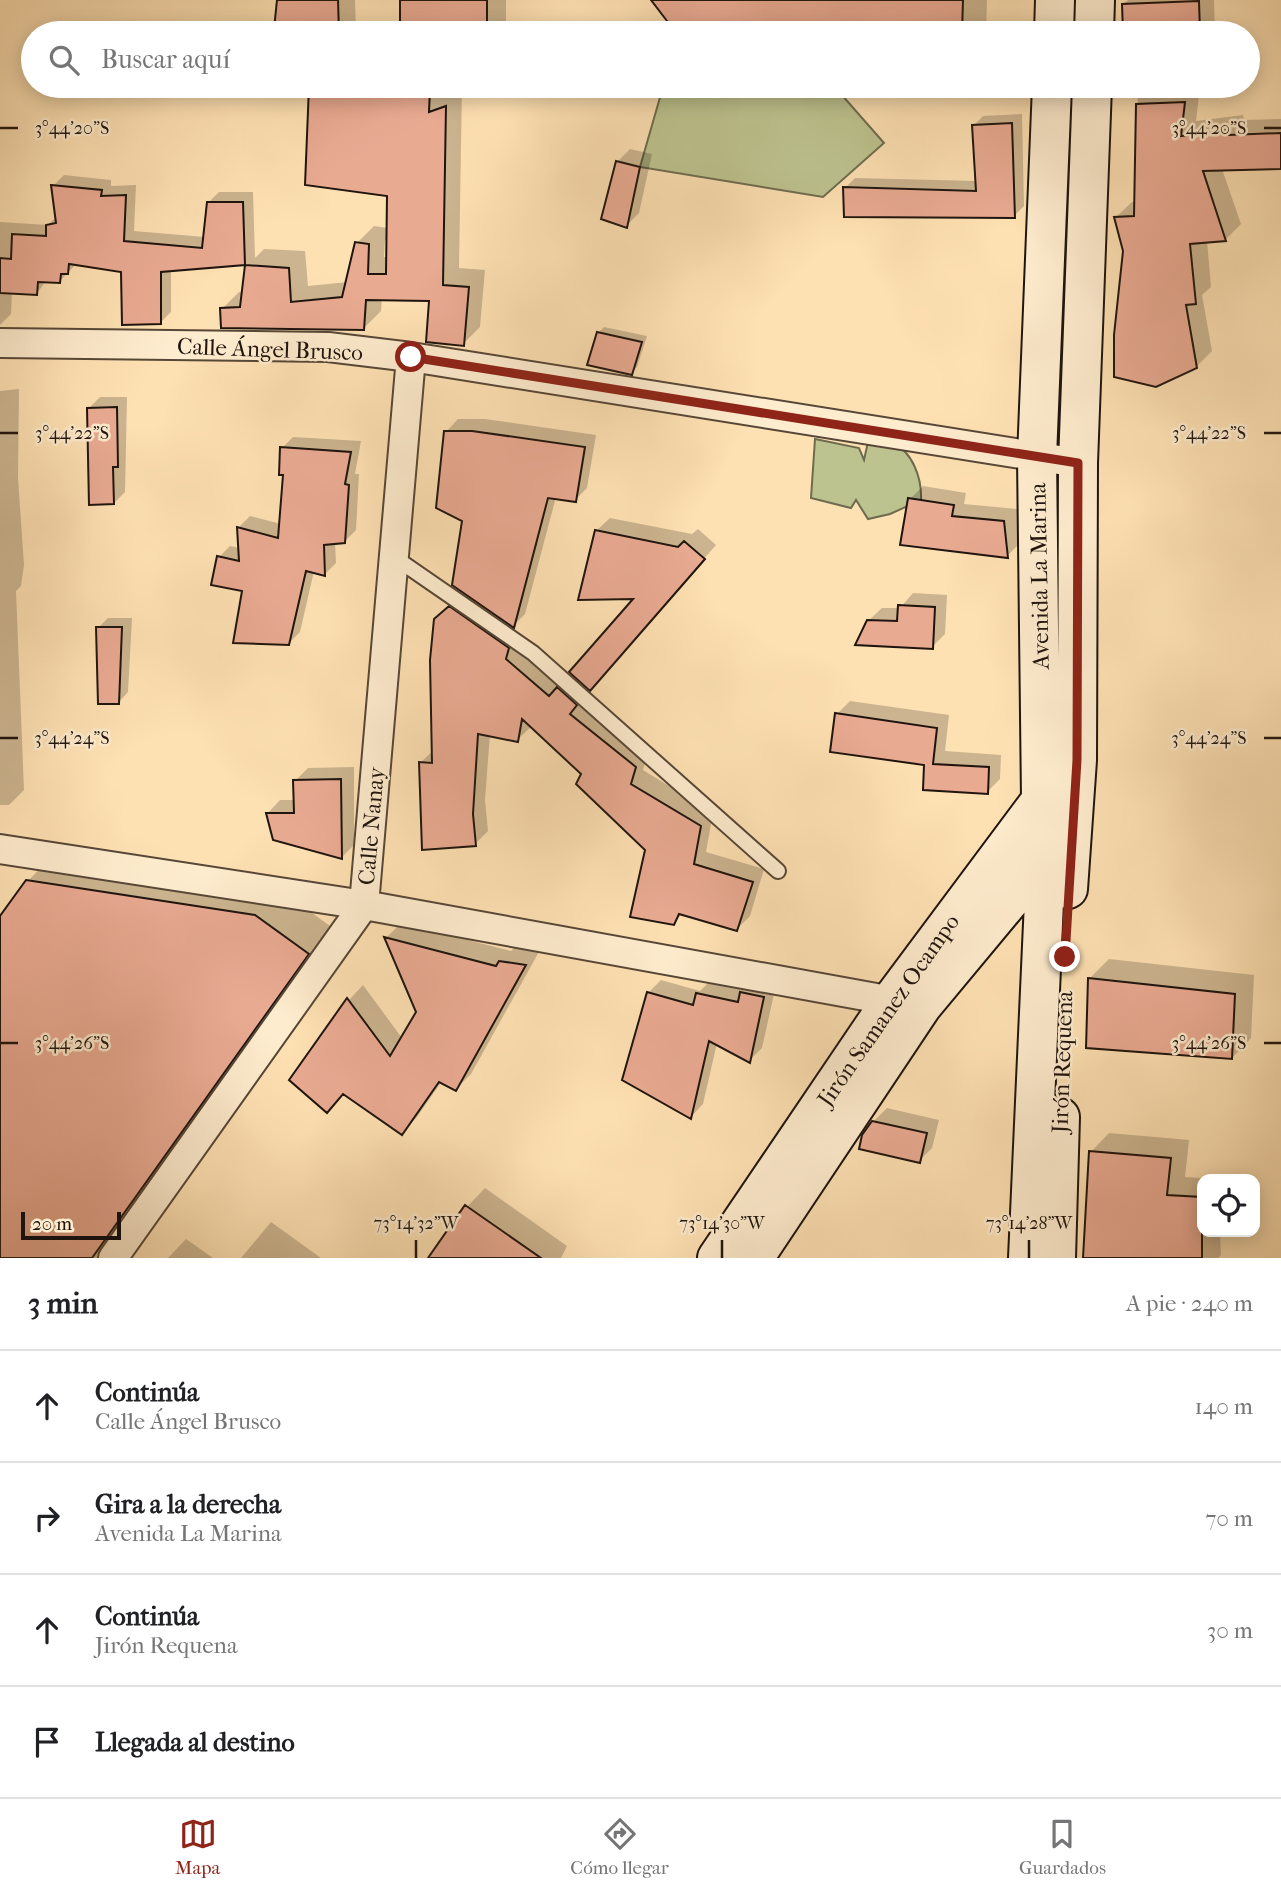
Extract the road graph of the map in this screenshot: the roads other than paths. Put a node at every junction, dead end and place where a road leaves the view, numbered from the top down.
1 (1055, 0) edge
2 (1095, 0) edge
3 (1054, 21) edge
4 (1094, 21) edge
5 (1052, 98) edge
6 (1092, 98) edge
7 (0, 343) edge
8 (411, 357) junction
9 (1037, 457) junction
10 (1078, 463) junction
11 (394, 557) junction
12 (1075, 778) junction
13 (1041, 800) junction
14 (1072, 824) junction
15 (0, 849) edge
16 (1046, 857) junction
17 (778, 871) dead end
18 (364, 905) junction
19 (906, 1003) junction
20 (113, 1258) edge
21 (717, 1258) edge
22 (754, 1258) edge
23 (1028, 1258) edge
24 (1056, 1258) edge

1 - 3 main road
2 - 4 main road
5 - 9 main road, Avenida La Marina
6 - 10 main road, Avenida La Marina
7 - 8 street, Calle Ángel Brusco
8 - 9 street, Calle Ángel Brusco
8 - 11 street, Calle Nanay
9 - 10 street, Calle Ángel Brusco
9 - 13 main road, Avenida La Marina
10 - 12 main road, Avenida La Marina
11 - 17 lane
11 - 18 street, Calle Nanay
12 - 13 main road, Jirón Samanez Ocampo
12 - 14 main road, Avenida La Marina
13 - 16 main road, Avenida La Marina
13 - 19 main road, Jirón Samanez Ocampo
14 - 16 main road, Jirón Samanez Ocampo
14 - 24 main road, Jirón Requena
15 - 18 street
16 - 19 main road, Jirón Samanez Ocampo
16 - 23 main road, Jirón Requena
18 - 19 street
18 - 20 street, Calle Nanay
19 - 21 main road, Jirón Samanez Ocampo
19 - 22 main road, Jirón Samanez Ocampo

